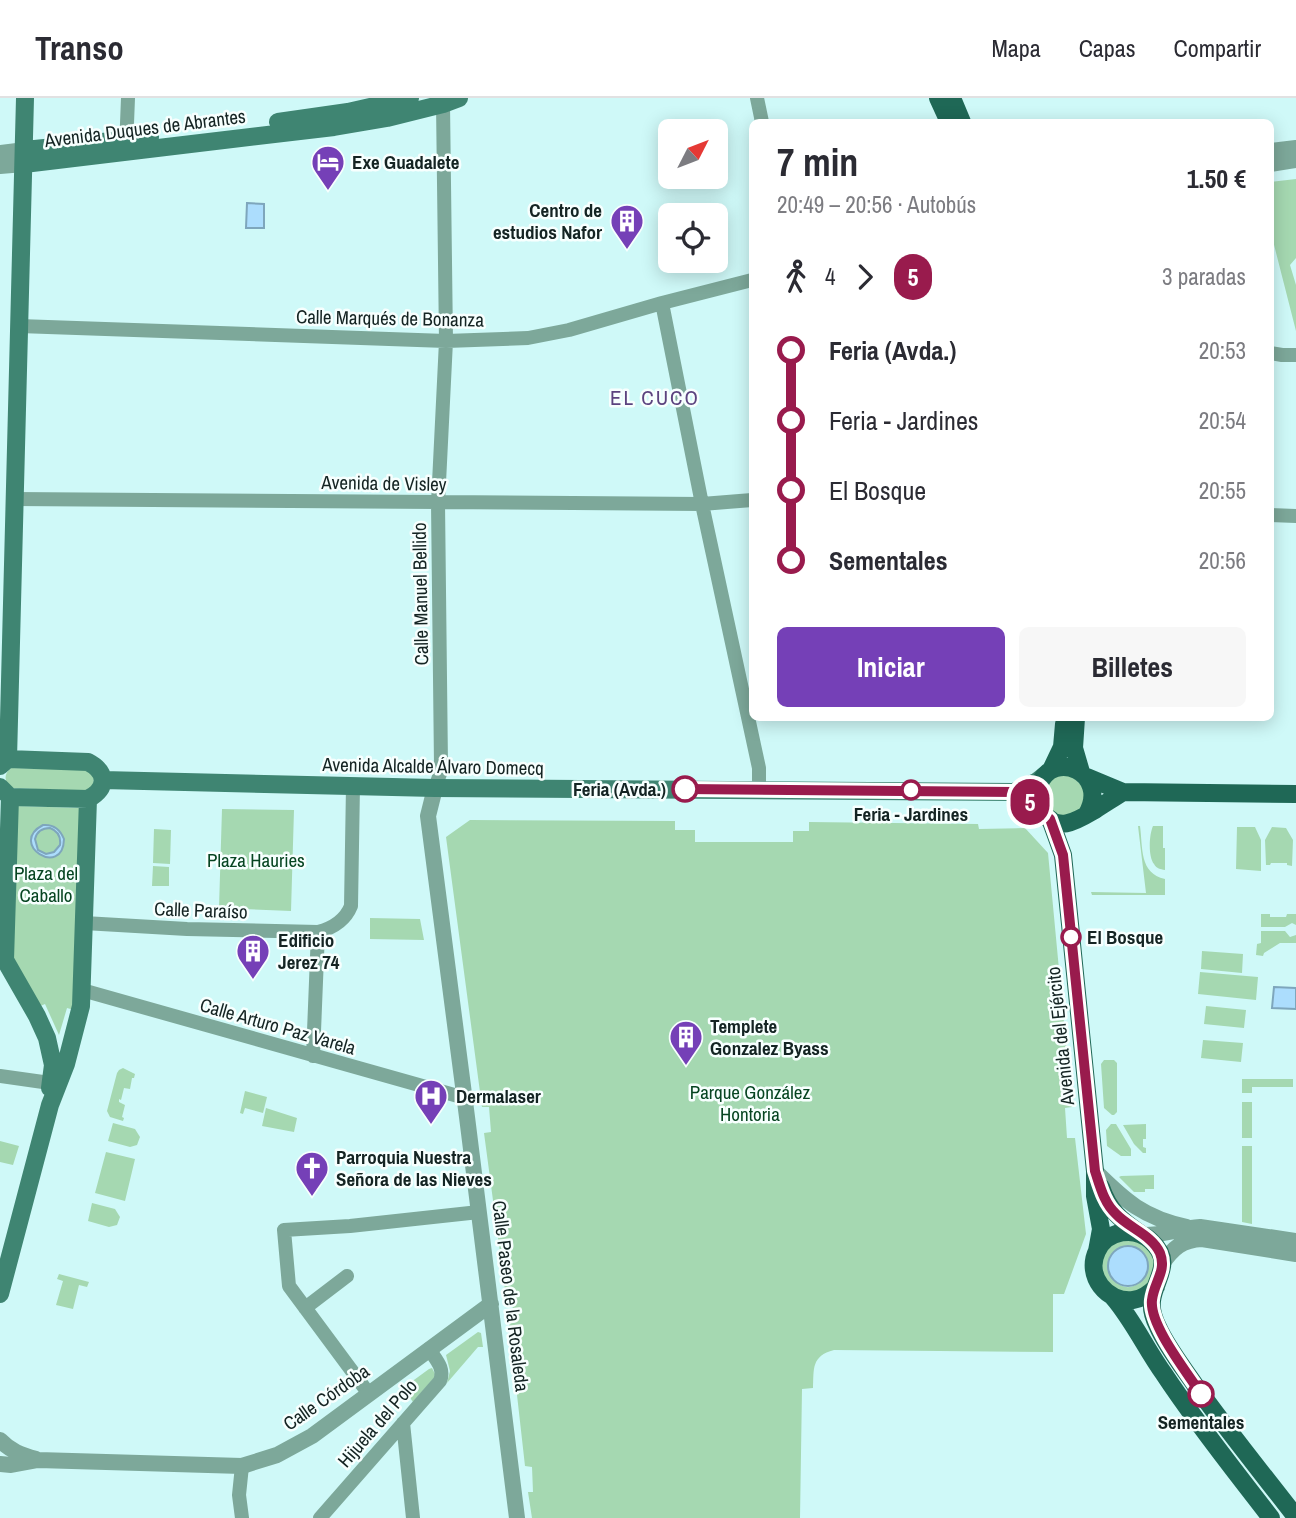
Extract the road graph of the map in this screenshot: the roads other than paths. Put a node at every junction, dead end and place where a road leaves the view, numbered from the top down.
1 (25, 98) edge
2 (128, 98) edge
3 (410, 98) edge
4 (757, 98) edge
5 (938, 98) edge
6 (952, 98) edge
7 (451, 101) edge
8 (352, 105) edge
9 (761, 119) edge
10 (947, 119) edge
11 (961, 119) edge
12 (300, 125) junction
13 (127, 145) junction
14 (1296, 148) edge
15 (1274, 151) edge
16 (0, 153) edge
17 (24, 157) junction
18 (1296, 160) edge
19 (1274, 163) edge
20 (0, 166) edge
21 (749, 281) edge
22 (662, 303) junction
23 (19, 326) junction
24 (446, 341) junction
25 (1274, 354) edge
26 (1296, 355) edge
27 (14, 499) junction
28 (749, 500) edge
29 (438, 503) junction
30 (702, 505) junction
31 (1274, 515) edge
32 (1296, 516) edge
33 (1064, 721) edge
34 (1076, 721) edge
35 (4, 763) edge
36 (1048, 773) junction
37 (1084, 774) junction
38 (103, 780) junction
39 (353, 786) junction
40 (435, 788) junction
41 (759, 790) junction
42 (5, 792) edge
43 (1014, 792) junction
44 (1123, 792) junction
45 (1296, 794) edge
46 (88, 799) junction
47 (1047, 816) junction
48 (1084, 817) junction
49 (1063, 855) junction
50 (84, 923) junction
51 (318, 932) junction
52 (4, 969) edge
53 (82, 990) junction
54 (313, 1056) junction
55 (0, 1076) edge
56 (50, 1083) junction
57 (465, 1098) junction
58 (50, 1105) junction
59 (1095, 1171) junction
60 (479, 1212) junction
61 (1189, 1228) junction
62 (1142, 1235) junction
63 (1296, 1241) edge
64 (1097, 1251) junction
65 (1296, 1254) edge
66 (1162, 1264) junction
67 (347, 1276) dead end
68 (1156, 1287) junction
69 (0, 1294) edge
70 (1113, 1297) junction
71 (491, 1304) junction
72 (305, 1308) junction
73 (429, 1349) junction
74 (369, 1394) junction
75 (402, 1423) junction
76 (0, 1440) edge
77 (38, 1460) junction
78 (0, 1464) edge
79 (242, 1466) junction
80 (239, 1495) junction
81 (1296, 1517) edge
82 (231, 1518) edge
83 (242, 1518) edge
84 (320, 1518) edge
85 (413, 1518) edge
86 (517, 1518) edge
87 (1271, 1518) edge

1 - 17 main road
2 - 13 street
3 - 8 main road, Avenida Duques de Abrantes
4 - 9 street
5 - 10 main road
6 - 11 main road
7 - 12 main road, Avenida Duques de Abrantes
7 - 24 street, Calle Manuel Bellido
8 - 12 main road, Avenida Duques de Abrantes
12 - 13 main road, Avenida Duques de Abrantes
13 - 17 main road, Avenida Duques de Abrantes
14 - 15 street
16 - 17 street, Avenida Duques de Abrantes
17 - 20 street, Avenida Duques de Abrantes
17 - 23 main road
18 - 19 street
21 - 22 street, Calle Marqués de Bonanza
22 - 24 street, Calle Marqués de Bonanza
22 - 30 street
23 - 24 street, Calle Marqués de Bonanza
23 - 27 main road
24 - 29 street, Calle Manuel Bellido
25 - 26 street
27 - 29 street, Avenida de Visley
27 - 35 main road
28 - 30 street, Avenida de Visley
29 - 30 street, Avenida de Visley
29 - 40 street, Calle Manuel Bellido
30 - 41 street
31 - 32 street
33 - 36 main road
34 - 37 main road
35 - 38 main road
36 - 37 main road
36 - 43 main road, Avenida Alcalde Álvaro Domecq
36 - 47 main road
37 - 44 main road
37 - 48 main road
38 - 39 main road, Avenida Alcalde Álvaro Domecq
38 - 46 main road
39 - 40 main road, Avenida Alcalde Álvaro Domecq
39 - 51 street
40 - 41 main road, Avenida Alcalde Álvaro Domecq
40 - 57 street, Calle Paseo de la Rosaleda
41 - 43 main road, Avenida Alcalde Álvaro Domecq
42 - 46 main road
42 - 52 main road
43 - 47 main road
44 - 45 main road
44 - 48 main road
46 - 50 main road
47 - 48 main road
47 - 49 main road, Avenida del Ejército
48 - 49 main road
49 - 59 main road, Avenida del Ejército
50 - 51 street, Calle Paraíso
50 - 53 main road
51 - 54 street
52 - 56 main road
53 - 54 street, Calle Arturo Paz Varela
53 - 58 main road
54 - 57 street, Calle Arturo Paz Varela
55 - 56 street
56 - 58 main road
57 - 60 street, Calle Paseo de la Rosaleda
58 - 69 main road
59 - 61 street
59 - 62 main road, Avenida del Ejército
59 - 64 main road, Avenida del Ejército
60 - 71 street, Calle Paseo de la Rosaleda
60 - 72 street
61 - 62 street
61 - 63 street
62 - 64 main road
62 - 66 main road
64 - 70 main road
65 - 66 street
66 - 68 main road
67 - 72 street
68 - 70 main road
68 - 81 main road
70 - 87 main road
71 - 73 street, Calle Córdoba
71 - 86 street, Calle Paseo de la Rosaleda
72 - 74 street
73 - 74 street, Calle Córdoba
73 - 75 street, Hijuela del Polo
74 - 79 street, Calle Córdoba
75 - 84 street, Hijuela del Polo
75 - 85 street
76 - 77 street, Calle Córdoba
77 - 78 street, Calle Córdoba
77 - 79 street, Calle Córdoba
79 - 80 street
80 - 82 street
80 - 83 street

